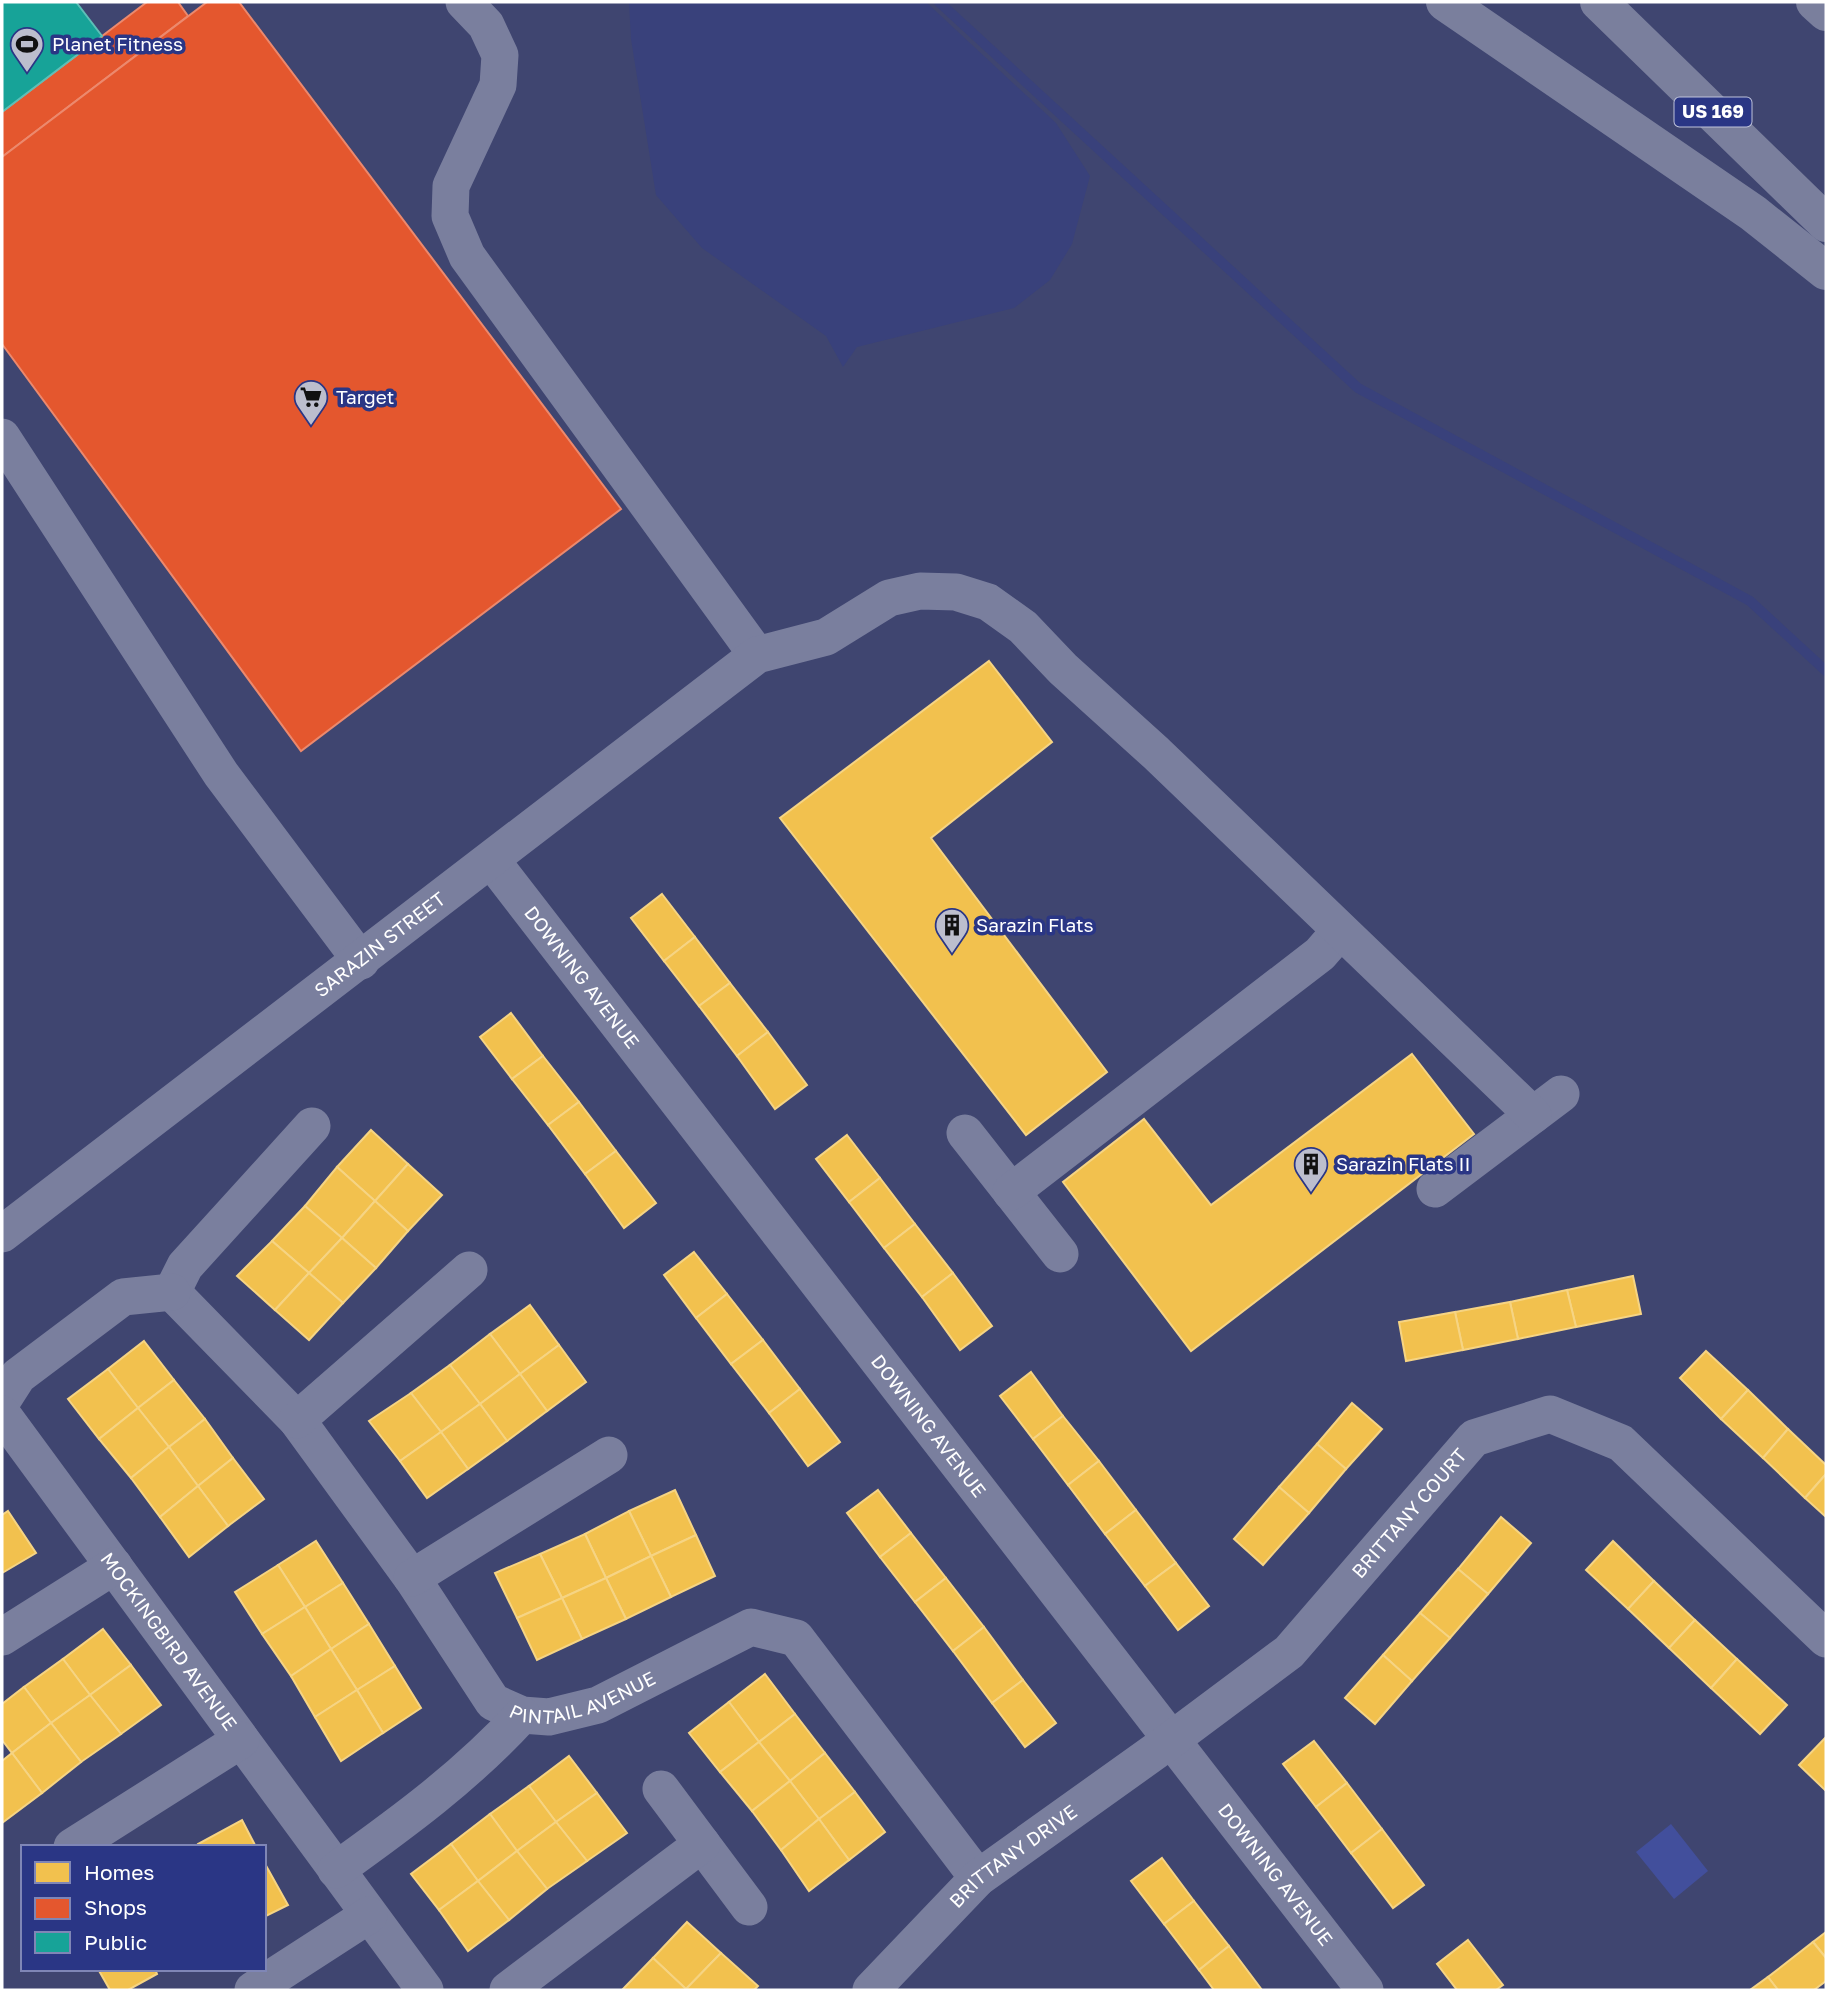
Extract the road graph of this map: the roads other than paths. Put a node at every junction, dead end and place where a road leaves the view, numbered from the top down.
1 (464, 2) edge
2 (1445, 2) edge
3 (1599, 2) edge
4 (1815, 2) edge
5 (1826, 12) edge
6 (1826, 223) edge
7 (1826, 271) edge
8 (2, 437) edge
9 (757, 655) junction
10 (492, 861) junction
11 (1340, 931) junction
12 (361, 961) junction
13 (312, 1126) dead end
14 (965, 1133) dead end
15 (1435, 1189) dead end
16 (1012, 1192) junction
17 (2, 1234) edge
18 (1060, 1254) dead end
19 (469, 1270) dead end
20 (172, 1293) junction
21 (2, 1401) edge
22 (2, 1413) edge
23 (297, 1420) junction
24 (609, 1455) dead end
25 (114, 1566) junction
26 (412, 1578) junction
27 (2, 1637) edge
28 (1826, 1639) edge
29 (522, 1715) junction
30 (241, 1740) junction
31 (1171, 1740) junction
32 (661, 1789) dead end
33 (702, 1844) junction
34 (75, 1845) edge
35 (336, 1870) junction
36 (978, 1878) junction
37 (750, 1906) dead end
38 (369, 1915) junction
39 (253, 1990) edge
40 (425, 1990) edge
41 (508, 1990) edge
42 (871, 1990) edge
43 (1365, 1990) edge

1 - 9 street
2 - 7 highway
3 - 6 highway, US 169
4 - 5 highway
8 - 12 street
9 - 10 street, SARAZIN STREET
9 - 11 street
10 - 12 street, SARAZIN STREET
10 - 31 street, DOWNING AVENUE
11 - 15 street
11 - 16 street
12 - 17 street, SARAZIN STREET
13 - 20 street
14 - 16 street
16 - 18 street
19 - 23 street
20 - 21 street
20 - 23 street, PINTAIL AVENUE
22 - 25 street, MOCKINGBIRD AVENUE
23 - 26 street, PINTAIL AVENUE
24 - 26 street
25 - 27 street
25 - 30 street, MOCKINGBIRD AVENUE
26 - 29 street, PINTAIL AVENUE
28 - 31 street, BRITTANY COURT
29 - 35 street
29 - 36 street, PINTAIL AVENUE
30 - 34 street
30 - 35 street, MOCKINGBIRD AVENUE
31 - 36 street, BRITTANY DRIVE
31 - 43 street, DOWNING AVENUE
32 - 33 street
33 - 37 street
33 - 41 street
35 - 38 street, MOCKINGBIRD AVENUE
36 - 42 street, BRITTANY DRIVE
38 - 39 street
38 - 40 street, MOCKINGBIRD AVENUE

